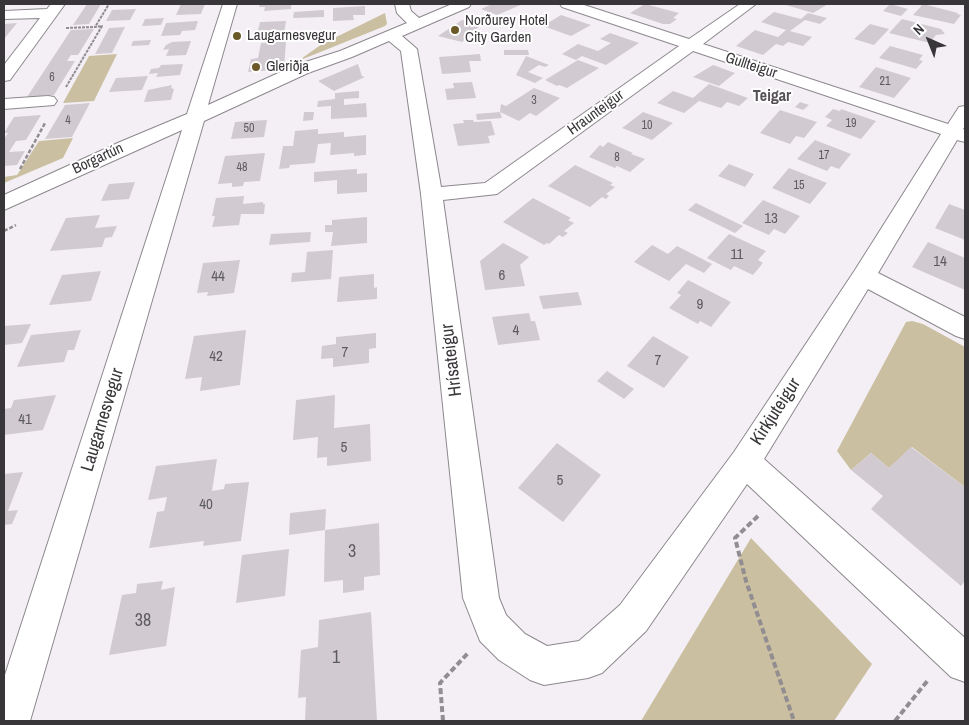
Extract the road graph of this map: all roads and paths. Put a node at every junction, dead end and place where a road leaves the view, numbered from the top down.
1 (230, 4) edge
2 (402, 4) edge
3 (464, 4) edge
4 (566, 4) edge
5 (749, 4) edge
6 (54, 8) edge
7 (4, 15) edge
8 (417, 24) junction
9 (391, 35) junction
10 (690, 46) junction
11 (346, 54) junction
12 (4, 76) edge
13 (206, 80) junction
14 (250, 92) junction
15 (48, 100) dead end
16 (4, 104) edge
17 (193, 125) junction
18 (961, 126) edge
19 (432, 194) junction
20 (4, 203) edge
21 (4, 220) edge
22 (864, 276) junction
23 (965, 329) edge
24 (744, 462) junction
25 (781, 495) junction
26 (492, 628) junction
27 (965, 663) edge
28 (544, 666) joint
29 (10, 721) edge
30 (443, 721) edge
31 (794, 721) edge

1 - 13 street, Laugarnesvegur
2 - 8 street
3 - 8 street
4 - 10 street, Gullteigur
5 - 10 street, Hraunteigur
6 - 7 street
6 - 12 street
8 - 9 street
9 - 11 street
9 - 19 street, Hrísateigur
10 - 18 street, Gullteigur
10 - 19 street, Hraunteigur
11 - 14 street
11 - 17 street
13 - 14 street
13 - 17 street, Laugarnesvegur
14 - 17 street
15 - 16 street
17 - 20 street, Borgartún
17 - 21 street, Borgartún
17 - 29 street, Laugarnesvegur
18 - 22 street, Kirkjuteigur
19 - 26 street, Hrísateigur
22 - 23 street
22 - 24 street, Kirkjuteigur
24 - 25 street
24 - 28 street, Kirkjuteigur
25 - 27 street
25 - 31 path
26 - 28 street, Hrísateigur
26 - 30 path

